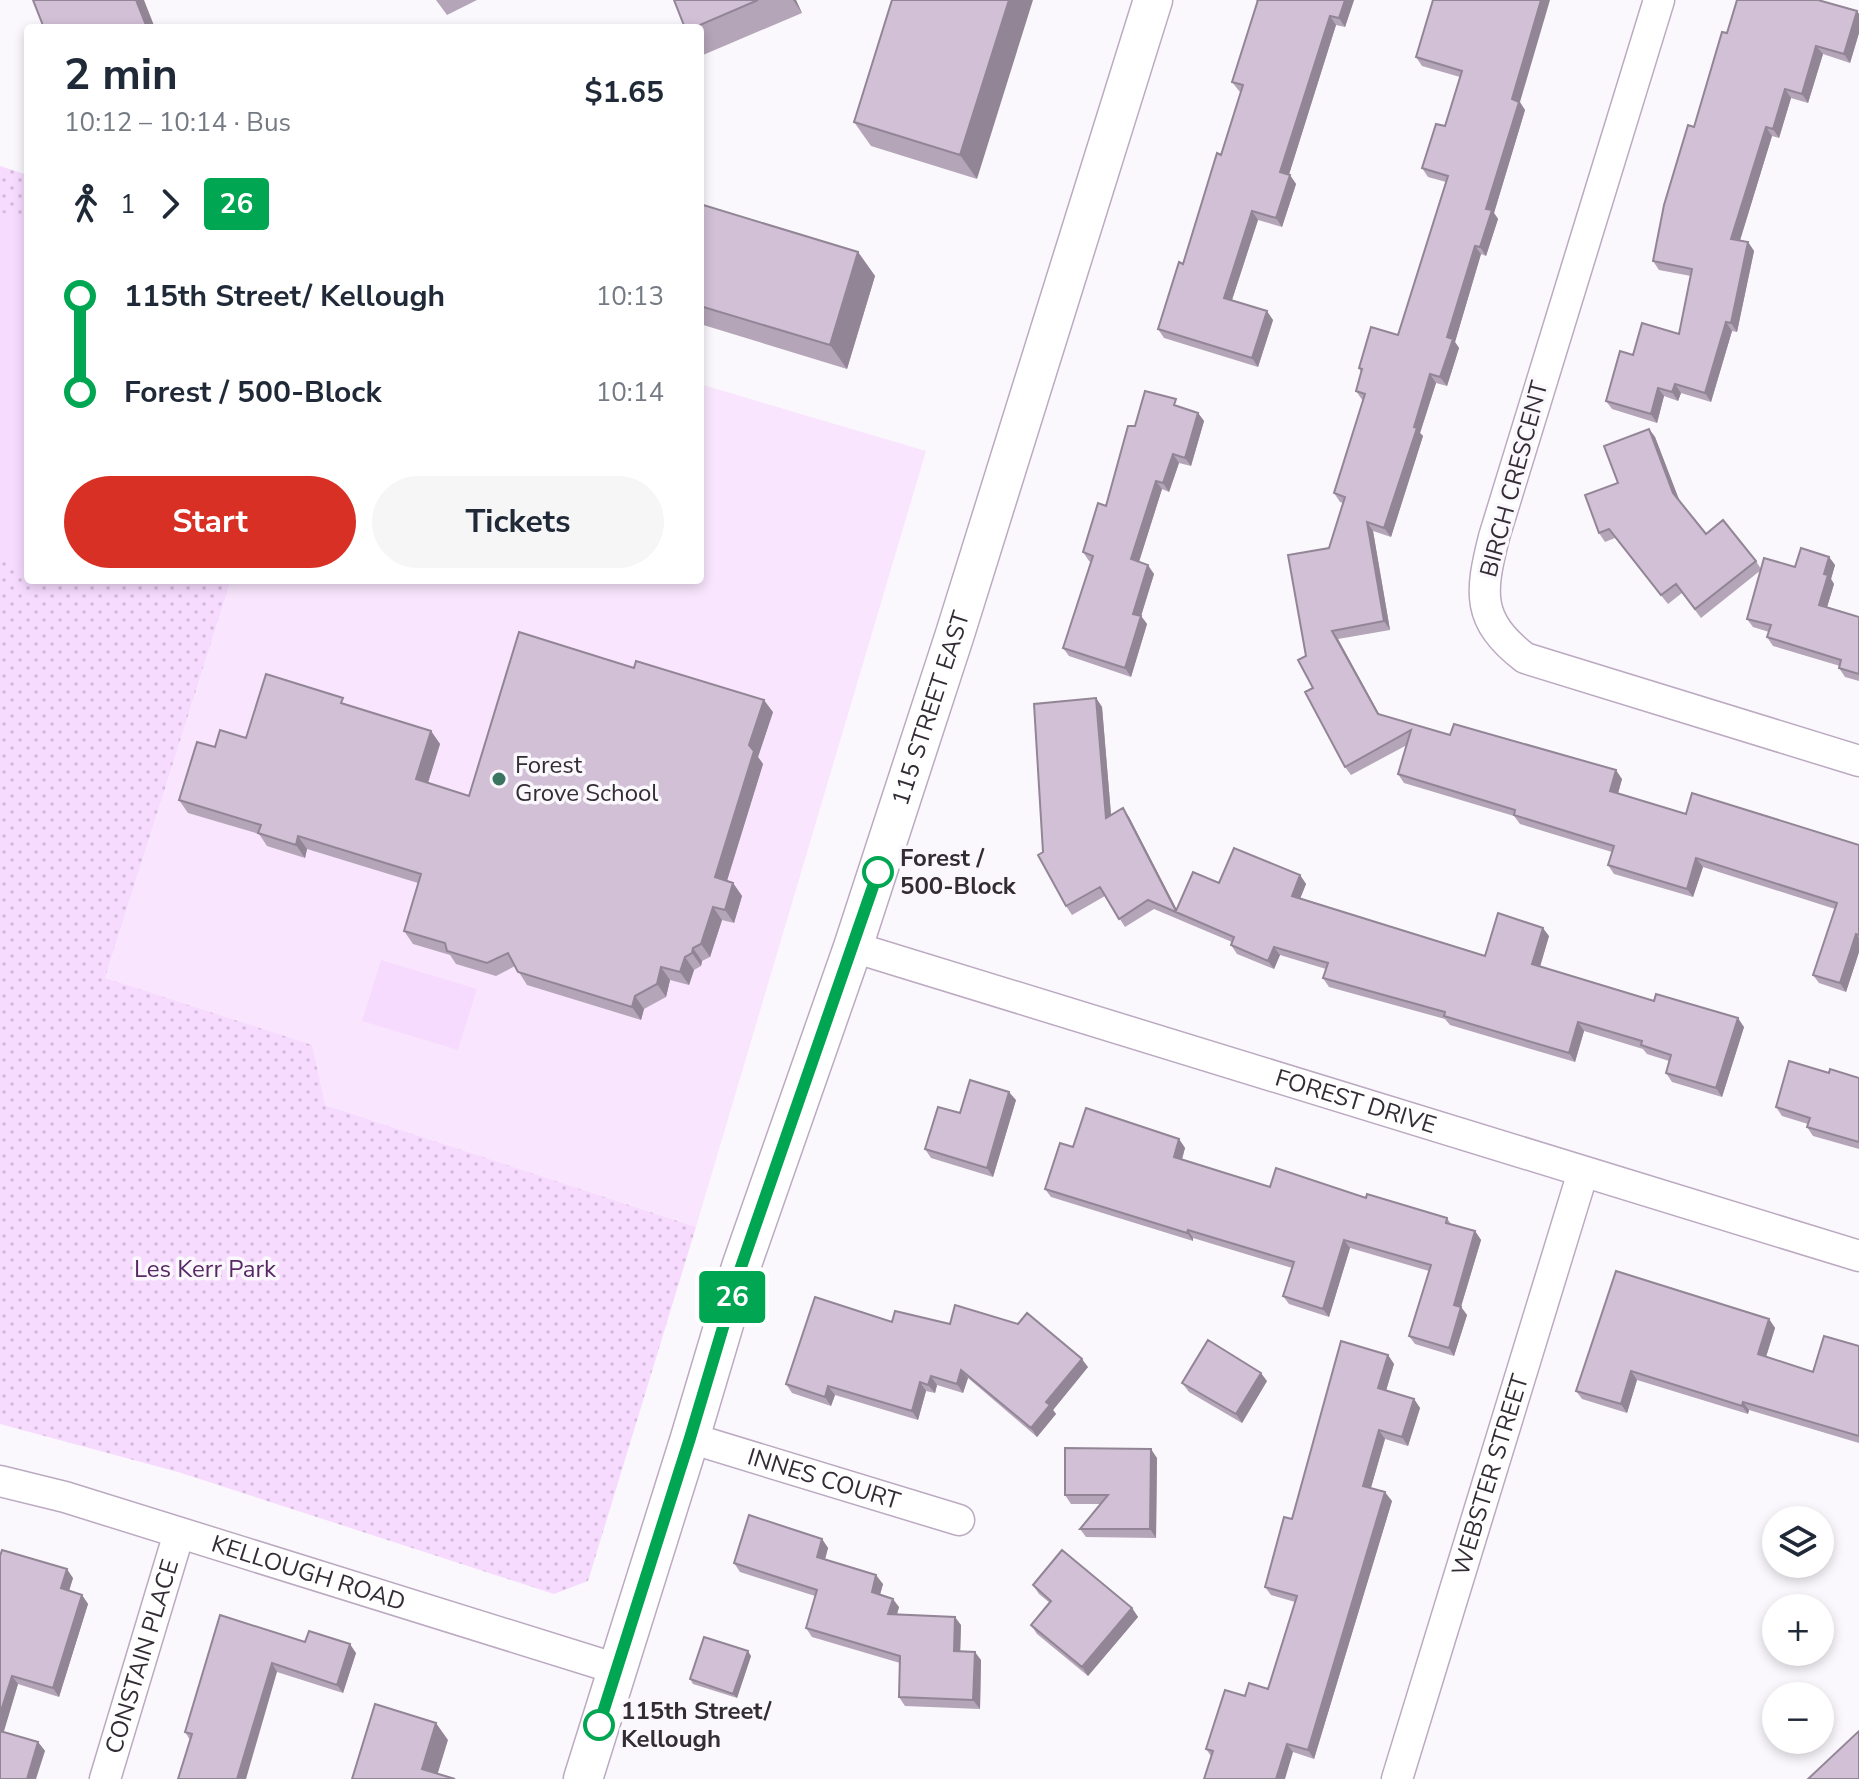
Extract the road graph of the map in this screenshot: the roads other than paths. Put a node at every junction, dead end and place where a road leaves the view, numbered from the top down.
1 (1153, 0) edge
2 (1659, 0) edge
3 (1859, 761) edge
4 (853, 947) junction
5 (1583, 1172) junction
6 (1859, 1256) edge
7 (690, 1438) junction
8 (0, 1481) edge
9 (959, 1520) dead end
10 (179, 1533) junction
11 (617, 1669) junction
12 (105, 1779) edge
13 (583, 1779) edge
14 (1397, 1779) edge

1 - 4 street, 115 STREET EAST
2 - 3 street, BIRCH CRESCENT
4 - 5 street, FOREST DRIVE
4 - 7 street, 115 STREET EAST
5 - 6 street, FOREST DRIVE
5 - 14 street, WEBSTER STREET
7 - 9 street, INNES COURT
7 - 11 street, 115 STREET EAST
8 - 10 street, KELLOUGH ROAD
10 - 11 street, KELLOUGH ROAD
10 - 12 street, CONSTAIN PLACE
11 - 13 street, 115 STREET EAST

